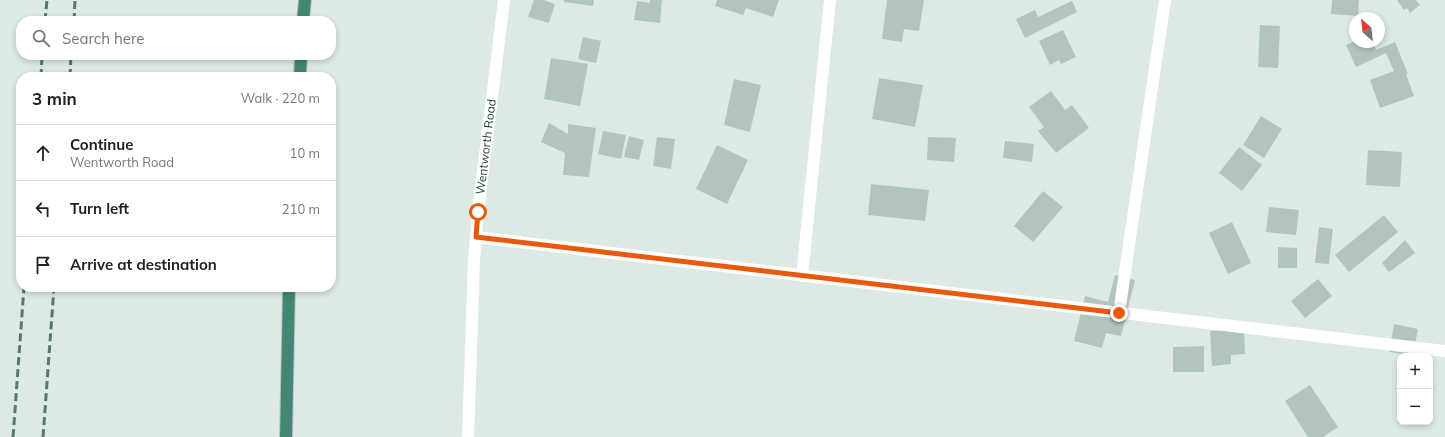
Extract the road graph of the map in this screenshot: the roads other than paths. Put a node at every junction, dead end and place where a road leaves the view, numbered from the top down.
1 (305, 0) edge
2 (504, 0) edge
3 (830, 0) edge
4 (1165, 0) edge
5 (303, 16) edge
6 (301, 60) edge
7 (300, 72) edge
8 (476, 237) junction
9 (802, 276) junction
10 (289, 292) edge
11 (1119, 313) junction
12 (1445, 351) edge
13 (286, 437) edge
14 (468, 437) edge

1 - 5 highway
2 - 8 street, Wentworth Road
3 - 9 street
4 - 11 street
6 - 7 highway
8 - 9 street
8 - 14 street, Wentworth Road
9 - 11 street
10 - 13 highway
11 - 12 street

